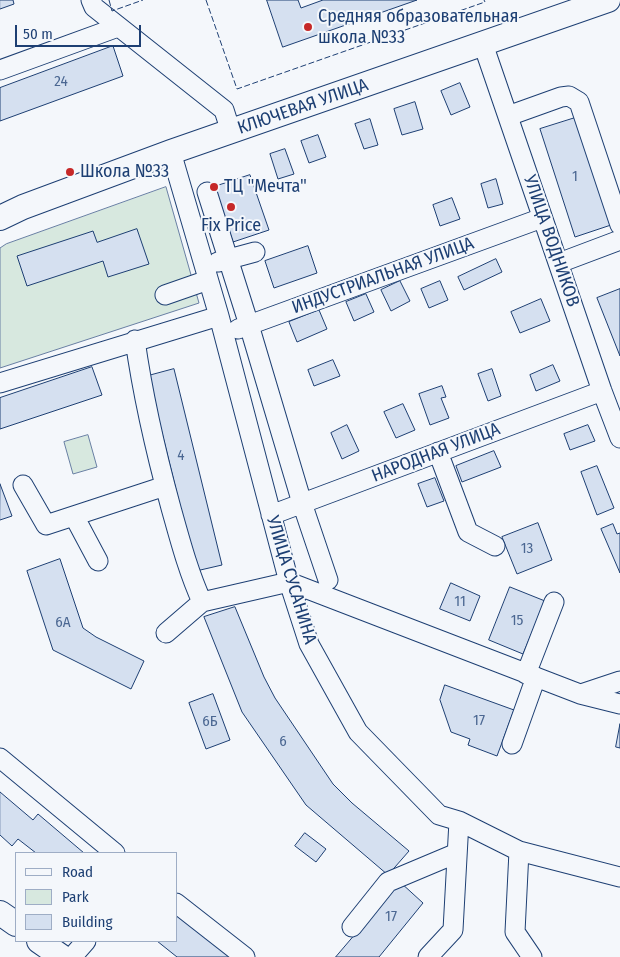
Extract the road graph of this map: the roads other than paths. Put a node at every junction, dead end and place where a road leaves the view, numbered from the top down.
1 (91, 0) edge
2 (593, 2) edge
3 (118, 27) junction
4 (483, 44) junction
5 (0, 70) edge
6 (508, 116) junction
7 (231, 132) junction
8 (171, 152) junction
9 (207, 192) dead end
10 (0, 218) edge
11 (542, 218) junction
12 (620, 225) edge
13 (620, 240) edge
14 (255, 252) dead end
15 (229, 259) junction
16 (558, 263) junction
17 (206, 273) junction
18 (165, 294) dead end
19 (219, 316) junction
20 (249, 325) junction
21 (224, 335) junction
22 (135, 340) junction
23 (0, 383) edge
24 (602, 390) junction
25 (620, 438) edge
26 (438, 452) junction
27 (23, 485) dead end
28 (165, 486) junction
29 (302, 503) junction
30 (271, 515) junction
31 (74, 516) junction
32 (495, 546) dead end
33 (98, 561) dead end
34 (328, 580) dead end
35 (289, 582) junction
36 (202, 602) junction
37 (554, 602) dead end
38 (166, 633) dead end
39 (531, 675) junction
40 (620, 682) edge
41 (580, 694) junction
42 (620, 704) edge
43 (512, 744) dead end
44 (0, 758) edge
45 (459, 821) junction
46 (519, 851) junction
47 (114, 852) edge
48 (457, 853) junction
49 (620, 877) edge
50 (178, 905) edge
51 (0, 913) edge
52 (15, 923) edge
53 (352, 927) dead end
54 (83, 942) edge
55 (53, 952) edge
56 (245, 957) edge
57 (428, 957) edge
58 (532, 957) edge

1 - 3 street
2 - 4 main road, КЛЮЧЕВАЯ УЛИЦА
3 - 5 street
3 - 7 street
4 - 6 street, УЛИЦА ВОДНИКОВ
4 - 7 main road, КЛЮЧЕВАЯ УЛИЦА
6 - 11 street, УЛИЦА ВОДНИКОВ
6 - 12 street
7 - 8 main road, КЛЮЧЕВАЯ УЛИЦА
8 - 10 main road, КЛЮЧЕВАЯ УЛИЦА
8 - 17 street, УЛИЦА СУСАНИНА
9 - 15 street
11 - 16 street, УЛИЦА ВОДНИКОВ
11 - 20 street, ИНДУСТРИАЛЬНАЯ УЛИЦА
13 - 16 street
14 - 15 street
15 - 17 street
15 - 20 street
16 - 24 street, УЛИЦА ВОДНИКОВ
17 - 18 street
17 - 19 street, УЛИЦА СУСАНИНА
19 - 21 street, УЛИЦА СУСАНИНА
19 - 22 street
20 - 21 street, ИНДУСТРИАЛЬНАЯ УЛИЦА
20 - 29 street
21 - 30 street, УЛИЦА СУСАНИНА
22 - 23 street
22 - 28 street
24 - 25 street, УЛИЦА ВОДНИКОВ
24 - 26 street, НАРОДНАЯ УЛИЦА
26 - 29 street, НАРОДНАЯ УЛИЦА
26 - 32 street
27 - 31 street
28 - 31 street
28 - 36 street
29 - 30 street, НАРОДНАЯ УЛИЦА
29 - 34 street
30 - 35 street, УЛИЦА СУСАНИНА
31 - 33 street
35 - 36 street
35 - 39 street
35 - 45 street, УЛИЦА СУСАНИНА
36 - 38 street
37 - 39 street
39 - 41 street
39 - 43 street
40 - 41 street
41 - 42 street
44 - 47 street
45 - 46 street, УЛИЦА СУСАНИНА
45 - 48 street
46 - 49 street, УЛИЦА СУСАНИНА
46 - 58 street
48 - 53 street
48 - 57 street
50 - 56 street
51 - 52 main road
54 - 55 street

